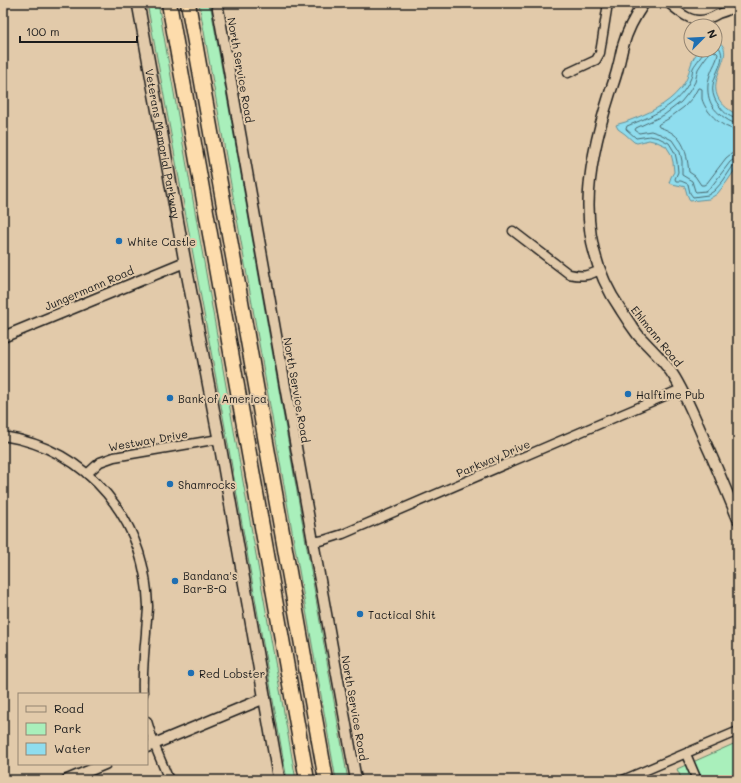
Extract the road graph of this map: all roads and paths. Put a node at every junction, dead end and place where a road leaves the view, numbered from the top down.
1 (138, 3) edge
2 (169, 3) edge
3 (188, 3) edge
4 (217, 3) edge
5 (608, 3) edge
6 (644, 3) edge
7 (668, 3) edge
8 (738, 4) edge
9 (568, 73) dead end
10 (513, 231) dead end
11 (185, 262) junction
12 (600, 270) junction
13 (3, 337) edge
14 (681, 389) junction
15 (3, 436) edge
16 (219, 439) junction
17 (87, 474) junction
18 (738, 519) edge
19 (313, 542) junction
20 (143, 693) edge
21 (265, 698) junction
22 (148, 727) edge
23 (738, 732) edge
24 (151, 745) edge
25 (686, 754) junction
26 (103, 765) edge
27 (67, 780) edge
28 (169, 780) edge
29 (279, 780) edge
30 (307, 780) edge
31 (326, 780) edge
32 (356, 780) edge
33 (623, 780) edge
34 (697, 780) edge

1 - 11 main road, Veterans Memorial Parkway
2 - 30 highway
3 - 31 highway
4 - 19 street, North Service Road
5 - 9 street
6 - 12 street, Ehlmann Road
7 - 8 street
10 - 12 street
11 - 13 street, Jungermann Road
11 - 16 main road, Veterans Memorial Parkway
12 - 14 street, Ehlmann Road
14 - 18 street, Ehlmann Road
14 - 19 street, Parkway Drive
15 - 17 street
16 - 17 street, Westway Drive
16 - 21 main road, Veterans Memorial Parkway
17 - 20 street
19 - 32 street, North Service Road
21 - 24 street
21 - 29 main road, Veterans Memorial Parkway
22 - 24 street
23 - 25 street
24 - 28 street
25 - 33 street
25 - 34 street
26 - 27 street

